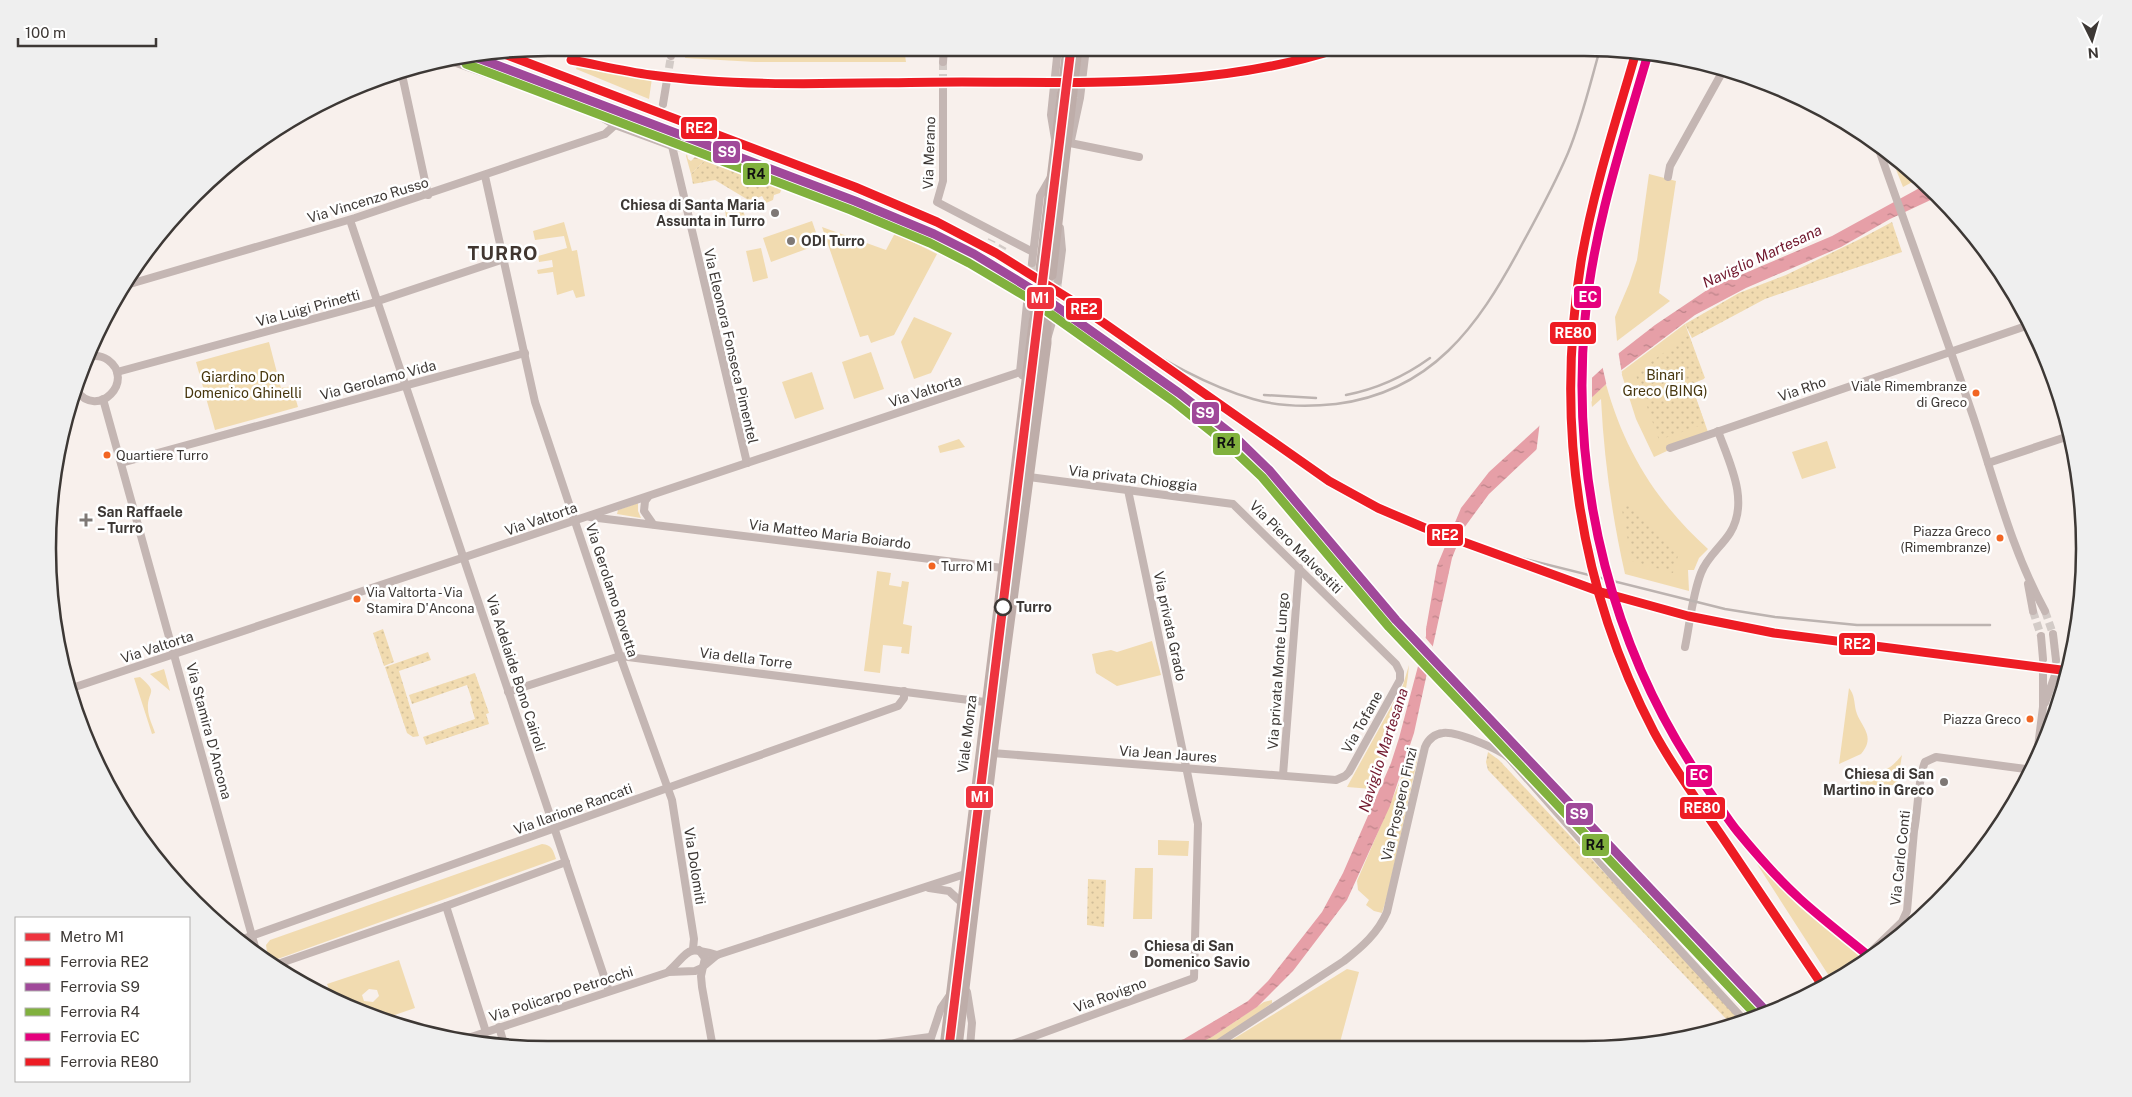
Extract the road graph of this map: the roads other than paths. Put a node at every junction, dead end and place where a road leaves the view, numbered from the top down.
1 (943, 56) edge
2 (1060, 56) edge
3 (1076, 56) edge
4 (1085, 56) edge
5 (943, 62) tunnel mouth
6 (460, 64) edge
7 (1720, 76) edge
8 (404, 78) edge
9 (667, 80) tunnel mouth
10 (943, 86) tunnel mouth
11 (663, 104) tunnel mouth
12 (615, 125) junction
13 (657, 129) tunnel mouth
14 (654, 139) junction
15 (1070, 143) junction
16 (672, 146) junction
17 (1139, 157) dead end
18 (1882, 157) edge
19 (1066, 158) junction
20 (485, 176) junction
21 (1052, 176) junction
22 (1668, 177) dead end
23 (428, 195) junction
24 (350, 220) junction
25 (1007, 238) junction
26 (1003, 246) tunnel mouth
27 (1033, 252) junction
28 (504, 259) junction
29 (1045, 272) junction
30 (134, 283) edge
31 (1039, 301) junction
32 (378, 302) junction
33 (2023, 327) edge
34 (1951, 352) junction
35 (525, 353) junction
36 (95, 357) edge
37 (117, 372) junction
38 (1023, 376) junction
39 (406, 386) junction
40 (81, 394) edge
41 (104, 399) junction
42 (1718, 431) junction
43 (2063, 438) edge
44 (1670, 448) dead end
45 (121, 463) junction
46 (1988, 463) junction
47 (746, 464) junction
48 (1014, 475) junction
49 (1029, 477) junction
50 (1128, 490) junction
51 (649, 496) junction
52 (1233, 504) joint
53 (588, 516) junction
54 (576, 520) junction
55 (653, 524) junction
56 (464, 558) junction
57 (1003, 568) junction
58 (1299, 568) junction
59 (1017, 570) junction
60 (2026, 577) junction
61 (2045, 611) tunnel mouth
62 (2033, 612) tunnel mouth
63 (2053, 634) tunnel mouth
64 (2041, 636) tunnel mouth
65 (1685, 647) dead end
66 (175, 654) junction
67 (620, 656) junction
68 (2043, 659) tunnel mouth
69 (2056, 660) tunnel mouth
70 (2043, 673) tunnel mouth
71 (1400, 675) joint
72 (2055, 675) tunnel mouth
73 (76, 687) edge
74 (904, 691) junction
75 (508, 692) junction
76 (986, 702) junction
77 (2043, 707) junction
78 (2040, 732) edge
79 (992, 753) junction
80 (1186, 768) junction
81 (2024, 769) edge
82 (1283, 775) junction
83 (1341, 778) joint
84 (668, 788) junction
85 (554, 829) junction
86 (566, 862) junction
87 (965, 874) junction
88 (922, 888) junction
89 (962, 903) junction
90 (446, 906) junction
91 (1891, 932) edge
92 (252, 936) junction
93 (247, 938) edge
94 (254, 943) edge
95 (696, 949) junction
96 (717, 955) junction
97 (684, 957) junction
98 (282, 963) edge
99 (703, 966) junction
100 (966, 968) junction
101 (689, 970) junction
102 (669, 972) junction
103 (609, 992) junction
104 (952, 994) junction
105 (1740, 1016) edge
106 (499, 1027) junction
107 (486, 1032) junction
108 (476, 1035) edge
109 (930, 1037) junction
110 (503, 1039) edge
111 (712, 1041) edge
112 (902, 1041) edge
113 (929, 1041) edge
114 (946, 1041) edge
115 (958, 1041) edge
116 (970, 1041) edge
117 (1021, 1041) edge
118 (1222, 1041) edge

1 - 5 street
2 - 21 main road
3 - 19 main road
4 - 15 street
6 - 12 street
7 - 22 street
8 - 23 street
9 - 11 street
10 - 25 street, Via Merano
12 - 14 street
12 - 20 street, Via Vincenzo Russo
13 - 14 street
14 - 16 street
15 - 17 street
15 - 19 street
16 - 31 street
16 - 47 street, Via Eleonora Fonseca Pimentel
18 - 34 street
19 - 29 main road
20 - 23 street, Via Vincenzo Russo
20 - 28 street, Via Gerolamo Rovetta
21 - 27 street
21 - 29 main road
23 - 24 street, Via Vincenzo Russo
24 - 30 street, Via Vincenzo Russo
24 - 32 street, Via Adelaide Bono Cairoli
25 - 26 street
25 - 27 street, Via Merano
27 - 29 street
28 - 32 street, Via Luigi Prinetti
28 - 35 street, Via Gerolamo Rovetta
31 - 38 main road, Viale Monza
31 - 49 main road, Viale Monza
32 - 37 street, Via Luigi Prinetti
32 - 39 street, Via Adelaide Bono Cairoli
33 - 34 street, Via Rho
34 - 42 street, Via Rho
34 - 46 street
35 - 39 street, Via Gerolamo Vida
35 - 54 street, Via Gerolamo Rovetta
36 - 37 street
37 - 41 street
38 - 47 street, Via Valtorta
38 - 48 main road, Viale Monza
39 - 45 street, Via Gerolamo Vida
39 - 56 street, Via Adelaide Bono Cairoli
40 - 41 street
41 - 45 street, Via Stamira D'Ancona
42 - 44 street, Via Rho
42 - 65 street
43 - 46 street
45 - 66 street, Via Stamira D'Ancona
46 - 60 street
47 - 51 street, Via Valtorta
48 - 49 main road
48 - 57 main road, Viale Monza
49 - 50 street, Via privata Chioggia
49 - 59 main road, Viale Monza
50 - 52 street, Via privata Chioggia
50 - 80 street, Via privata Grado
51 - 53 street, Via Valtorta
51 - 55 street
52 - 58 street, Via Piero Malvestiti
53 - 54 street, Via Valtorta
53 - 55 street, Via Matteo Maria Boiardo
54 - 56 street, Via Valtorta
54 - 67 street, Via Gerolamo Rovetta
55 - 57 street, Via Matteo Maria Boiardo
56 - 66 street, Via Valtorta
56 - 75 street, Via Adelaide Bono Cairoli
57 - 59 main road
57 - 76 main road, Viale Monza
58 - 71 street, Via Piero Malvestiti
58 - 82 street, Via privata Monte Lungo
59 - 79 main road, Viale Monza
60 - 61 street
60 - 62 street
63 - 69 street
64 - 68 street
66 - 73 street, Via Valtorta
66 - 92 street, Via Stamira D'Ancona
67 - 74 street, Via della Torre
67 - 75 street, Via della Torre
67 - 84 street, Via Gerolamo Rovetta
70 - 77 street
71 - 83 street, Via Tofane
72 - 77 street
74 - 76 street, Via della Torre
74 - 84 street, Via Ilarione Rancati
75 - 85 street, Via Adelaide Bono Cairoli
76 - 87 main road, Viale Monza
77 - 78 street
79 - 80 street, Via Jean Jaures
79 - 100 main road, Viale Monza
80 - 82 street, Via Jean Jaures
80 - 117 street, Via Rovigno
81 - 91 street, Via Carlo Conti
82 - 83 street, Via Jean Jaures
84 - 85 street, Via Ilarione Rancati
84 - 95 street, Via Dolomiti
85 - 86 street, Via Adelaide Bono Cairoli
85 - 92 street, Via Ilarione Rancati
86 - 90 street
86 - 103 street, Via Adelaide Bono Cairoli
87 - 88 street
87 - 89 main road, Viale Monza
88 - 89 street
88 - 96 street
89 - 104 main road, Viale Monza
90 - 98 street
90 - 107 street
92 - 93 street, Via Ilarione Rancati
92 - 94 street, Via Stamira D'Ancona
95 - 96 street
95 - 97 street
95 - 99 street, Via Dolomiti
96 - 99 street
97 - 101 street
97 - 102 street, Via Policarpo Petrocchi
99 - 101 street
99 - 111 street, Via Dolomiti
100 - 115 main road, Viale Monza
100 - 116 street, Viale Monza
101 - 102 street, Via Policarpo Petrocchi
102 - 103 street, Via Policarpo Petrocchi
103 - 106 street, Via Policarpo Petrocchi
104 - 109 street, Viale Monza
104 - 114 main road, Viale Monza
105 - 118 street, Via Prospero Finzi
106 - 107 street, Via Policarpo Petrocchi
106 - 110 street
107 - 108 street, Via Policarpo Petrocchi
109 - 112 street
109 - 113 street, Viale Monza

